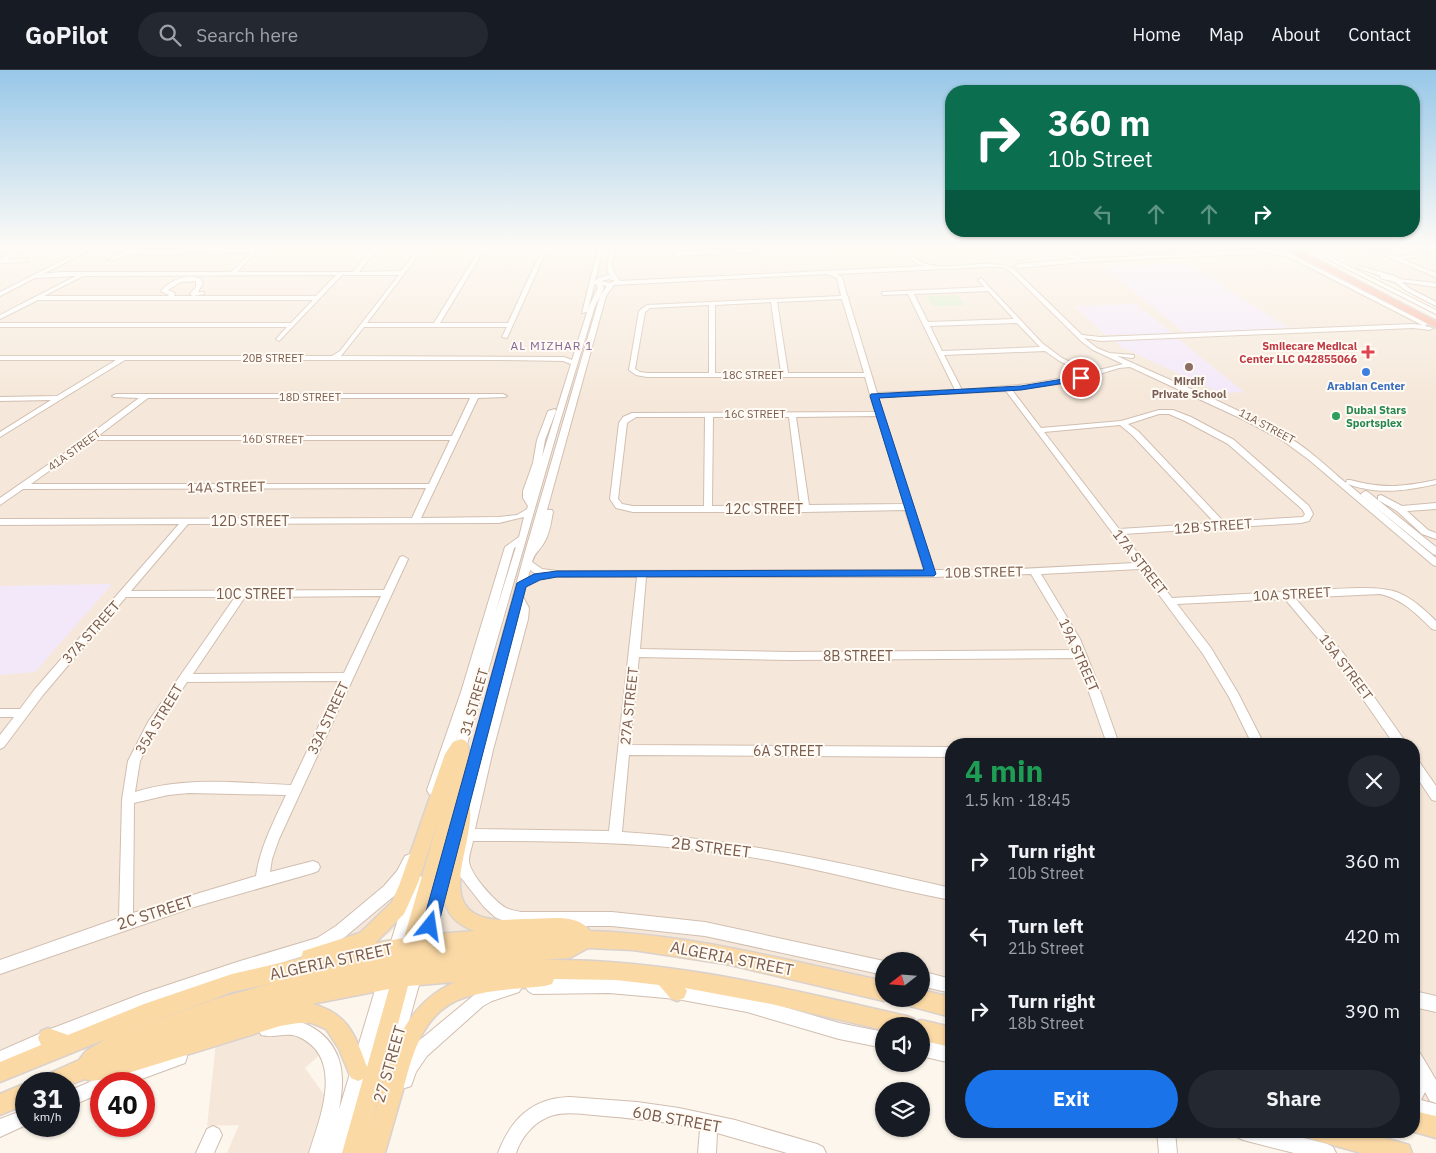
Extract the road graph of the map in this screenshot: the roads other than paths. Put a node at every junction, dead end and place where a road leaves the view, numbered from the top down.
1 (43, 296) edge
2 (171, 296) junction
3 (176, 296) edge
4 (320, 296) edge
5 (385, 296) edge
6 (454, 296) edge
7 (524, 296) edge
8 (589, 296) edge
9 (597, 296) edge
10 (603, 296) joint
11 (912, 296) edge
12 (995, 296) edge
13 (1038, 296) edge
14 (1043, 296) edge
15 (1366, 296) edge
16 (1371, 296) edge
17 (1379, 296) edge
18 (1391, 296) edge
19 (1412, 296) edge
20 (1420, 296) edge
21 (846, 297) joint
22 (38, 298) junction
23 (318, 298) junction
24 (774, 300) junction
25 (712, 303) junction
26 (1436, 304) edge
27 (1436, 312) edge
28 (1415, 314) junction
29 (0, 318) edge
30 (1436, 318) edge
31 (1018, 321) junction
32 (1422, 323) junction
33 (925, 324) junction
34 (0, 325) edge
35 (292, 325) junction
36 (362, 325) junction
37 (436, 325) junction
38 (511, 325) junction
39 (1412, 326) junction
40 (1434, 328) edge
41 (505, 337) dead end
42 (279, 339) dead end
43 (1098, 342) junction
44 (1045, 349) junction
45 (940, 353) junction
46 (1108, 354) junction
47 (339, 356) junction
48 (577, 356) junction
49 (1132, 356) dead end
50 (0, 358) edge
51 (120, 358) junction
52 (547, 358) junction
53 (1120, 363) junction
54 (785, 375) junction
55 (868, 375) junction
56 (1091, 375) junction
57 (712, 376) junction
58 (1154, 376) junction
59 (580, 382) junction
60 (1008, 389) junction
61 (959, 392) junction
62 (116, 396) dead end
63 (146, 396) junction
64 (475, 396) junction
65 (503, 396) dead end
66 (874, 396) junction
67 (55, 399) junction
68 (2, 400) edge
69 (709, 414) junction
70 (792, 414) junction
71 (880, 414) junction
72 (1122, 423) junction
73 (1038, 430) junction
74 (0, 435) edge
75 (91, 438) junction
76 (455, 438) junction
77 (1333, 476) junction
78 (1350, 482) junction
79 (1432, 483) edge
80 (432, 486) junction
81 (21, 487) junction
82 (1436, 490) edge
83 (1428, 497) dead end
84 (1381, 498) dead end
85 (1370, 499) junction
86 (0, 502) edge
87 (1436, 504) edge
88 (619, 506) joint
89 (531, 507) junction
90 (909, 507) junction
91 (708, 508) junction
92 (1371, 508) junction
93 (805, 509) junction
94 (1400, 509) junction
95 (499, 520) junction
96 (415, 521) junction
97 (0, 522) edge
98 (185, 522) junction
99 (1222, 525) junction
100 (1116, 532) junction
101 (524, 534) junction
102 (1436, 536) edge
103 (1434, 550) edge
104 (530, 552) junction
105 (402, 559) dead end
106 (527, 563) junction
107 (1436, 563) edge
108 (1141, 566) junction
109 (1436, 569) edge
110 (1034, 571) junction
111 (557, 574) junction
112 (642, 574) junction
113 (930, 574) junction
114 (519, 592) junction
115 (387, 593) junction
116 (124, 594) junction
117 (242, 594) junction
118 (1286, 594) junction
119 (1171, 601) junction
120 (1436, 627) edge
121 (635, 653) junction
122 (1081, 654) junction
123 (347, 677) junction
124 (185, 678) junction
125 (0, 713) edge
126 (22, 713) junction
127 (1111, 738) edge
128 (1255, 738) edge
129 (1397, 738) edge
130 (0, 744) edge
131 (462, 745) junction
132 (487, 750) junction
133 (624, 750) junction
134 (945, 752) edge
135 (475, 761) junction
136 (1420, 772) edge
137 (295, 790) junction
138 (1436, 796) edge
139 (128, 800) junction
140 (462, 805) junction
141 (468, 835) junction
142 (615, 838) junction
143 (313, 867) dead end
144 (262, 880) junction
145 (945, 893) edge
146 (126, 922) junction
147 (584, 938) junction
148 (406, 962) junction
149 (875, 966) edge
150 (0, 967) edge
151 (577, 970) junction
152 (664, 976) junction
153 (248, 979) junction
154 (930, 980) edge
155 (945, 984) edge
156 (875, 989) edge
157 (677, 991) junction
158 (1420, 1000) edge
159 (930, 1001) edge
160 (945, 1003) edge
161 (1436, 1004) edge
162 (875, 1019) edge
163 (930, 1032) edge
164 (945, 1036) edge
165 (48, 1038) junction
166 (875, 1038) edge
167 (67, 1044) junction
168 (930, 1050) edge
169 (945, 1054) edge
170 (0, 1059) edge
171 (87, 1066) junction
172 (1420, 1069) edge
173 (358, 1071) junction
174 (0, 1072) edge
175 (74, 1072) edge
176 (139, 1072) edge
177 (1436, 1095) edge
178 (15, 1099) edge
179 (0, 1105) edge
180 (1420, 1108) edge
181 (1436, 1112) edge
182 (15, 1122) edge
183 (709, 1122) junction
184 (1420, 1123) edge
185 (1436, 1127) edge
186 (0, 1128) edge
187 (212, 1135) dead end
188 (1167, 1138) edge
189 (1270, 1138) edge
190 (1345, 1138) edge
191 (205, 1153) edge
192 (318, 1153) edge
193 (334, 1153) edge
194 (353, 1153) edge
195 (364, 1153) edge
196 (374, 1153) edge
197 (385, 1153) edge
198 (507, 1153) edge
199 (707, 1153) edge
200 (817, 1153) edge
201 (1168, 1153) edge
202 (1327, 1153) edge
203 (1402, 1153) edge

1 - 22 street
2 - 3 street
2 - 22 street
2 - 23 street
4 - 23 street
5 - 36 street
6 - 37 street
7 - 38 street
8 - 48 street
9 - 48 street, 31 STREET
10 - 59 street, 31 STREET
10 - 104 street
11 - 33 street
12 - 31 street
13 - 46 street, 11A STREET
14 - 43 street, 11A STREET
15 - 32 street
16 - 28 highway
17 - 28 highway
18 - 30 highway
19 - 27 street
20 - 26 street
21 - 24 street
21 - 55 street
22 - 29 street
23 - 35 street
24 - 25 street
24 - 54 street
25 - 57 street
25 - 57 street, 18C STREET
28 - 40 highway
31 - 33 street
31 - 44 street
32 - 39 street
32 - 40 street
33 - 45 street
34 - 35 street
35 - 42 street
36 - 37 street
36 - 47 street
37 - 38 street
38 - 41 street
39 - 40 street
39 - 43 street
43 - 46 street, 11A STREET
44 - 45 street
44 - 56 street
45 - 61 street
46 - 49 street
46 - 53 street, 11A STREET
46 - 78 street, 11A STREET
47 - 51 street, 20B STREET
47 - 52 street, 20B STREET
48 - 52 street, 20B STREET
48 - 52 street, 20B STREET
48 - 59 street
48 - 89 street, 31 STREET
50 - 51 street, 20B STREET
51 - 67 street
53 - 56 street
53 - 58 street, 11A STREET
54 - 55 street, 18C STREET
54 - 57 street, 18C STREET
55 - 66 street
56 - 60 street
58 - 77 street, 11A STREET
58 - 109 street, 11A STREET
59 - 104 street, 31 STREET
60 - 61 street
60 - 73 street, 17A STREET
61 - 66 street
62 - 63 street, 18D STREET
63 - 64 street, 18D STREET
63 - 75 street, 41A STREET
64 - 65 street, 18D STREET
64 - 76 street
66 - 71 street
67 - 68 street
67 - 74 street
69 - 70 street, 16C STREET
69 - 88 street, 16C STREET
69 - 91 street
70 - 71 street, 16C STREET
70 - 93 street
71 - 90 street
72 - 73 street
72 - 99 street
72 - 99 street, 12B STREET
73 - 100 street, 17A STREET
75 - 76 street, 16D STREET
75 - 81 street, 41A STREET
76 - 80 street
77 - 85 street
77 - 92 street, 11A STREET
78 - 79 street
78 - 85 street, 11A STREET
79 - 82 street
80 - 81 street, 14A STREET
80 - 96 street
81 - 86 street, 41A STREET
83 - 87 street
84 - 94 street
85 - 103 street, 11A STREET
87 - 94 street
88 - 91 street, 12C STREET
89 - 95 street, 12D STREET
89 - 101 street, 31 STREET
90 - 93 street, 12C STREET
90 - 113 street
91 - 93 street, 12C STREET
92 - 103 street
92 - 107 street, 11A STREET
94 - 102 street
95 - 96 street, 12D STREET
95 - 101 street, 12D STREET
96 - 98 street, 12D STREET
97 - 98 street, 12D STREET
98 - 116 street, 37A STREET
99 - 100 street, 12B STREET
100 - 108 street, 17A STREET
101 - 131 street, 31 STREET
101 - 165 street
104 - 106 street, 31 STREET
105 - 115 street, 33A STREET
106 - 111 street, 10B STREET
106 - 114 street, 31 STREET
108 - 110 street, 10B STREET
108 - 119 street, 17A STREET
110 - 113 street, 10B STREET
110 - 122 street, 19A STREET
111 - 112 street, 10B STREET
111 - 114 street, 10B STREET
112 - 113 street, 10B STREET
112 - 121 street, 27A STREET
114 - 132 street
114 - 135 street, 31 STREET
115 - 117 street, 10C STREET
115 - 123 street, 33A STREET
116 - 117 street, 10C STREET
116 - 126 street, 37A STREET
117 - 124 street, 35A STREET
118 - 119 street, 10A STREET
118 - 120 street, 10A STREET
118 - 129 street, 15A STREET
119 - 128 street, 17A STREET
121 - 122 street, 8B STREET
121 - 133 street, 27A STREET
122 - 127 street, 19A STREET
123 - 124 street
123 - 137 street, 33A STREET
124 - 139 street, 35A STREET
125 - 126 street
126 - 130 street, 37A STREET
131 - 148 main road
131 - 153 main road
132 - 135 street
132 - 141 street
133 - 134 street, 6A STREET
133 - 142 street, 27A STREET
135 - 140 street, 31 STREET
136 - 138 street
137 - 139 street
137 - 144 street, 33A STREET
139 - 146 street, 35A STREET
140 - 147 main road
140 - 148 street, 31 STREET
141 - 142 street, 2B STREET
141 - 149 street
142 - 145 street, 2B STREET
143 - 144 street, 2C STREET
144 - 146 street, 2C STREET
146 - 150 street, 2C STREET
147 - 148 main road
147 - 156 main road, ALGERIA STREET
148 - 151 main road, ALGERIA STREET
148 - 153 main road, ALGERIA STREET
148 - 171 main road, ALGERIA STREET
148 - 173 street, 27 STREET
148 - 194 main road
148 - 195 street, 27 STREET
151 - 152 main road, ALGERIA STREET
151 - 196 main road
152 - 157 main road
152 - 162 main road, ALGERIA STREET
153 - 167 main road, ALGERIA STREET
154 - 155 street
157 - 166 street
157 - 197 street
158 - 161 street
159 - 160 main road
163 - 164 main road
165 - 167 main road
165 - 170 street
167 - 174 main road, ALGERIA STREET
168 - 169 street
171 - 173 main road
171 - 175 main road, ALGERIA STREET
172 - 177 street
173 - 193 street, 27 STREET
176 - 192 street
178 - 179 main road
180 - 181 street
182 - 186 street
183 - 198 street, 60B STREET
183 - 199 street
183 - 200 street, 60B STREET
184 - 185 main road
187 - 191 street
188 - 201 street
189 - 202 street
190 - 203 main road

